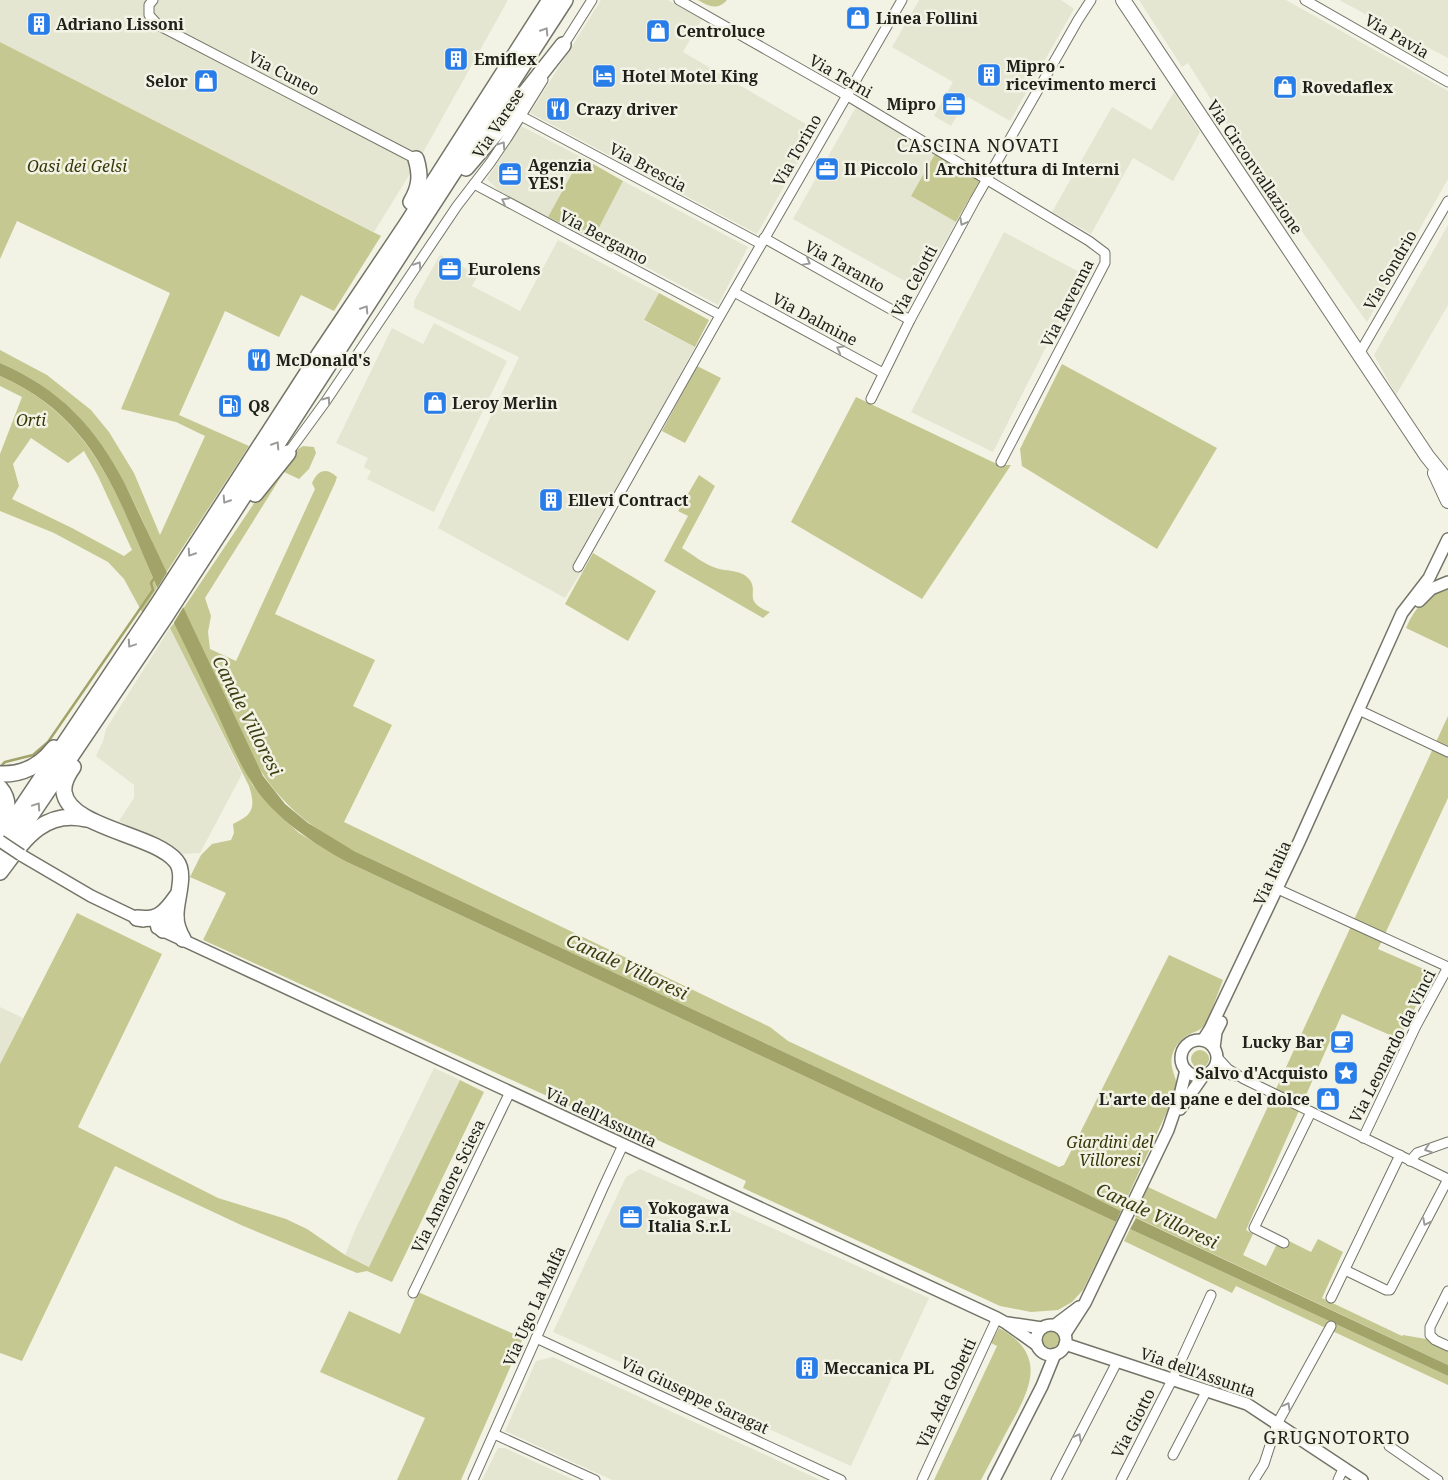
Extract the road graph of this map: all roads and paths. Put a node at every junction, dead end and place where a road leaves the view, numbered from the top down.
1 (540, 0) edge
2 (550, 0) edge
3 (565, 0) edge
4 (592, 0) edge
5 (679, 0) edge
6 (902, 0) edge
7 (1091, 0) edge
8 (1123, 0) edge
9 (1304, 0) edge
10 (151, 3) edge
11 (563, 45) junction
12 (518, 50) junction
13 (1448, 82) edge
14 (846, 95) junction
15 (521, 116) junction
16 (416, 159) joint
17 (447, 171) junction
18 (986, 180) junction
19 (474, 184) junction
20 (1448, 201) edge
21 (405, 228) junction
22 (762, 241) junction
23 (402, 253) junction
24 (734, 292) junction
25 (720, 315) junction
26 (910, 320) junction
27 (1359, 354) junction
28 (883, 373) junction
29 (871, 399) dead end
30 (288, 453) joint
31 (1427, 456) junction
32 (1001, 462) dead end
33 (1448, 482) edge
34 (1448, 502) edge
35 (1448, 539) edge
36 (578, 567) dead end
37 (180, 582) junction
38 (1448, 582) edge
39 (1374, 675) junction
40 (1363, 712) junction
41 (90, 718) junction
42 (1346, 739) junction
43 (1448, 752) edge
44 (0, 774) edge
45 (0, 788) edge
46 (94, 822) junction
47 (0, 827) edge
48 (0, 840) edge
49 (0, 861) edge
50 (1290, 861) junction
51 (0, 872) edge
52 (1282, 891) junction
53 (177, 896) junction
54 (160, 915) junction
55 (1263, 917) junction
56 (136, 918) junction
57 (176, 918) junction
58 (162, 930) junction
59 (182, 939) junction
60 (1448, 967) edge
61 (1203, 1040) junction
62 (1216, 1052) junction
63 (1186, 1070) junction
64 (1208, 1073) junction
65 (1244, 1079) junction
66 (510, 1092) junction
67 (1311, 1112) junction
68 (1171, 1123) junction
69 (1363, 1138) junction
70 (1448, 1142) edge
71 (623, 1145) junction
72 (1400, 1155) junction
73 (1410, 1161) junction
74 (1448, 1179) edge
75 (1284, 1244) dead end
76 (1345, 1270) junction
77 (1448, 1292) edge
78 (412, 1293) dead end
79 (1211, 1295) dead end
80 (1331, 1298) dead end
81 (1084, 1303) junction
82 (1002, 1320) junction
83 (1055, 1325) junction
84 (1331, 1326) dead end
85 (1042, 1328) junction
86 (536, 1338) junction
87 (1065, 1339) junction
88 (1448, 1346) edge
89 (1038, 1347) junction
90 (1055, 1354) junction
91 (1117, 1362) junction
92 (1172, 1380) junction
93 (1042, 1386) junction
94 (1207, 1390) junction
95 (1278, 1424) junction
96 (494, 1434) junction
97 (1389, 1446) dead end
98 (1173, 1455) dead end
99 (1344, 1466) junction
100 (473, 1480) edge
101 (595, 1480) edge
102 (841, 1480) edge
103 (922, 1480) edge
104 (994, 1480) edge
105 (1056, 1480) edge
106 (1121, 1480) edge
107 (1254, 1480) edge
108 (1338, 1480) edge
109 (1362, 1480) edge
110 (1438, 1480) edge

1 - 12 highway
2 - 12 highway
17 -> 3 highway
4 - 11 street, Via Varese
5 - 14 street, Via Terni
6 - 14 street, Via Torino
7 - 18 street, Via Celotti
8 - 27 main road, Via Circonvallazione
9 - 13 street, Via Pavia
10 - 16 street, Via Cuneo
11 - 15 street, Via Varese
11 - 23 highway
12 - 17 highway
14 - 18 street, Via Terni
14 - 22 street, Via Torino
19 -> 15 street, Via Varese
15 - 22 street, Via Brescia
16 - 21 highway
17 - 21 highway
17 - 23 highway
18 -> 26 street, Via Celotti
18 - 32 street, Via Ravenna
25 -> 19 street, Via Bergamo
30 -> 19 street, Via Varese
20 - 27 street, Via Sondrio
21 -> 37 highway
22 - 24 street, Via Torino
22 -> 26 street, Via Taranto
37 -> 23 highway
24 - 25 street, Via Torino
28 -> 24 street, Via Dalmine
25 - 36 street, Via Torino
26 - 28 street, Via Celotti
27 - 31 main road, Via Circonvallazione
28 - 29 street, Via Celotti
30 - 37 highway
31 - 33 main road
31 - 34 main road
35 - 39 street, Via Italia
37 - 41 highway
38 - 40 street, Via Italia
39 - 40 street, Via Italia
39 - 42 street, Via Italia
40 - 42 street, Via Italia
40 - 43 street
40 - 52 street, Via Italia
41 - 44 highway
41 - 46 highway
41 - 48 highway
49 -> 41 highway
42 - 50 street, Via Italia
45 - 47 highway
46 - 51 highway
46 - 53 highway
48 - 56 street, Via dell'Assunta, bridge
50 - 52 street
50 - 55 street, Via Italia
52 - 55 street
52 - 60 street
52 - 62 street, Via Italia
53 - 54 highway
53 - 57 highway
54 - 56 highway
54 - 58 highway
55 - 61 street, Via Italia
56 - 58 street, Via dell'Assunta
57 - 58 highway
57 - 59 highway
58 - 59 street, Via dell'Assunta
59 - 66 street, Via dell'Assunta
60 - 69 street, Via Leonardo da Vinci
61 - 62 street
61 - 63 street
62 - 64 street
62 - 65 street
63 - 64 street
63 - 68 street
64 - 65 street
64 - 68 street
65 - 67 street
66 - 71 street, Via dell'Assunta
66 - 78 street, Via Amatore Sciesa
67 - 69 street
67 - 75 street
68 - 81 street
69 - 72 street
70 -> 73 street
71 - 82 street, Via dell'Assunta
71 - 86 street, Via Ugo La Malfa
72 - 73 street
72 - 76 street
73 - 74 street
74 -> 76 street
76 - 80 street
77 - 88 street
79 - 92 street, Via Giotto
81 - 83 street
81 - 87 street
82 - 85 street, Via dell'Assunta
82 - 89 street, Via dell'Assunta
82 - 103 street, Via Ada Gobetti
83 - 85 street
83 - 87 street
95 -> 84 street
85 - 89 street
86 - 96 street, Via Ugo La Malfa
86 - 102 street, Via Giuseppe Saragat
87 - 90 street
87 - 91 street, Via dell'Assunta
89 - 90 street
89 - 93 street
90 - 93 street
91 - 92 street, Via dell'Assunta
105 -> 91 street
92 - 94 street, Via dell'Assunta
92 - 106 street, Via Giotto
93 - 104 street
94 - 95 street, Via dell'Assunta
94 - 98 street
95 - 99 street, Via dell'Assunta
95 - 107 street
96 - 100 street, Via Ugo La Malfa
96 - 101 street
97 - 110 street
99 - 108 street
99 - 109 street, Via dell'Assunta

